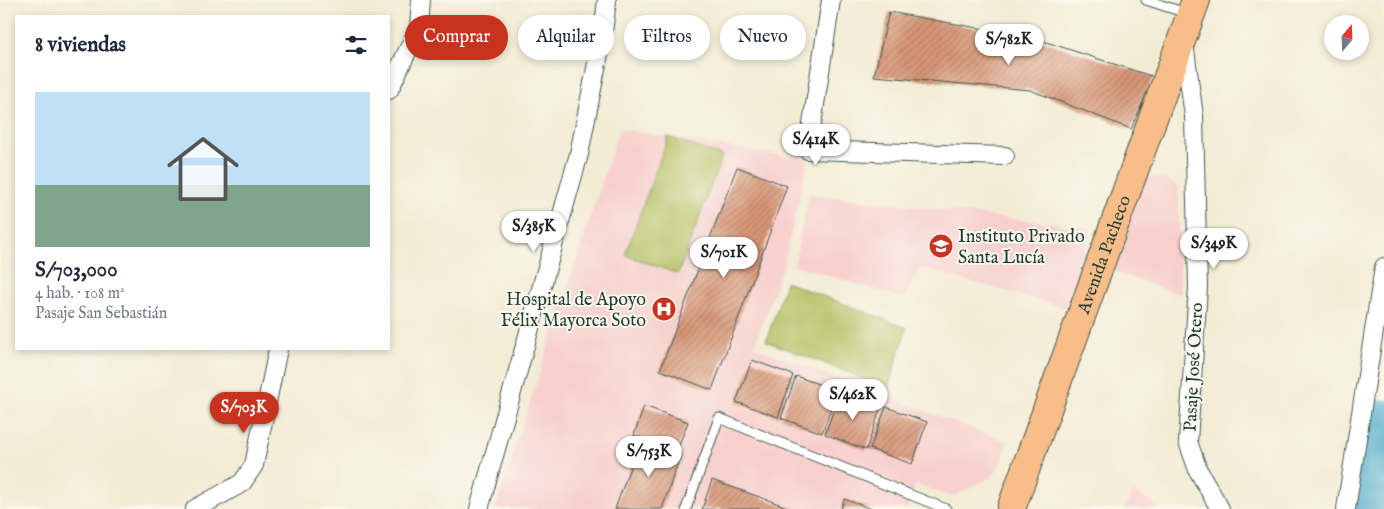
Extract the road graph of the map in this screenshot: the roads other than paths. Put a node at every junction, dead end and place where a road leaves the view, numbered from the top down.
1 (421, 0) edge
2 (607, 0) edge
3 (830, 0) edge
4 (1146, 0) edge
5 (1190, 18) edge
6 (390, 88) edge
7 (1005, 156) dead end
8 (1384, 267) edge
9 (278, 350) edge
10 (195, 509) edge
11 (479, 509) edge
12 (686, 509) edge
13 (946, 509) edge
14 (1012, 509) edge
15 (1220, 509) edge
16 (1346, 509) edge

1 - 6 street
2 - 11 street
3 - 7 street
4 - 5 lane
5 - 14 highway, Avenida Pacheco
5 - 15 street, Pasaje José Otero
8 - 16 street
9 - 10 street
12 - 13 lane

